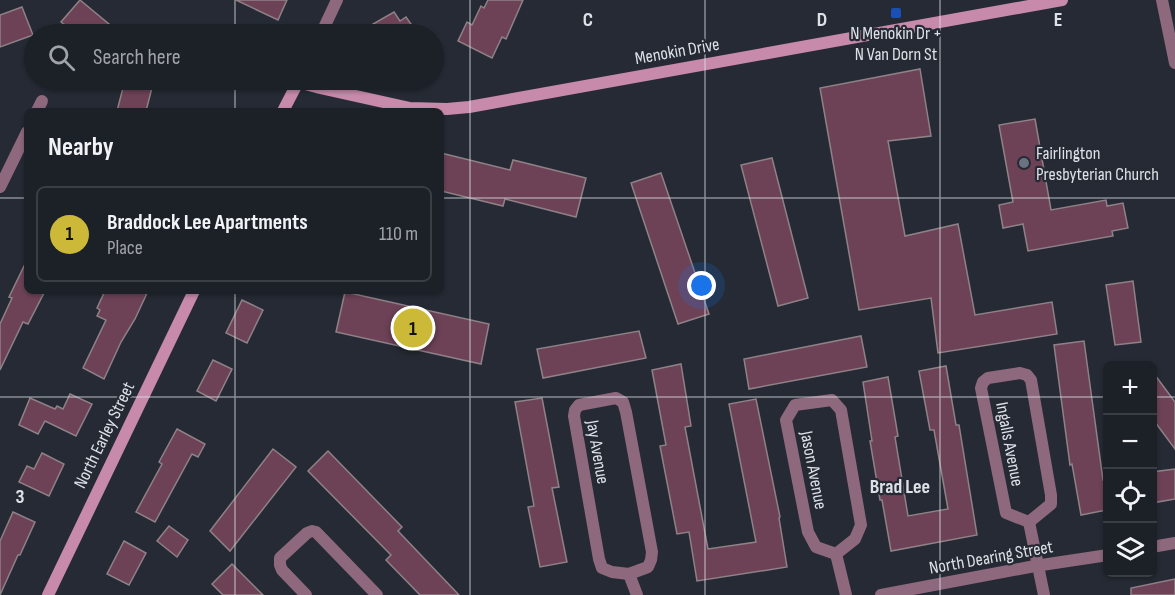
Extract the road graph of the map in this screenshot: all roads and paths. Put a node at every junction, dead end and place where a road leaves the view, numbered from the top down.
1 (337, 0) edge
2 (1062, 0) edge
3 (1162, 0) edge
4 (1016, 4) edge
5 (326, 24) edge
6 (1175, 63) edge
7 (294, 90) edge
8 (329, 90) edge
9 (285, 108) edge
10 (410, 108) edge
11 (444, 109) edge
12 (24, 138) edge
13 (0, 188) edge
14 (193, 294) edge
15 (1029, 522) junction
16 (1175, 543) edge
17 (1157, 546) edge
18 (836, 554) junction
19 (1103, 556) edge
20 (1038, 566) junction
21 (629, 574) junction
22 (48, 595) edge
23 (306, 595) edge
24 (376, 595) edge
25 (637, 595) edge
26 (846, 595) edge
27 (882, 595) edge
28 (1044, 595) edge

1 - 5 street
2 - 4 street, Menokin Drive
3 - 6 street
4 - 11 street, Menokin Drive
7 - 9 street
8 - 10 street, Menokin Drive
12 - 13 street
14 - 22 street, North Earley Street
15 - 15 street, Ingalls Avenue
15 - 20 street
16 - 17 street
18 - 18 street, Jason Avenue
18 - 26 street
19 - 20 street, North Dearing Street
20 - 27 street, North Dearing Street
20 - 28 street
21 - 21 street, Jay Avenue
21 - 25 street
23 - 24 street

